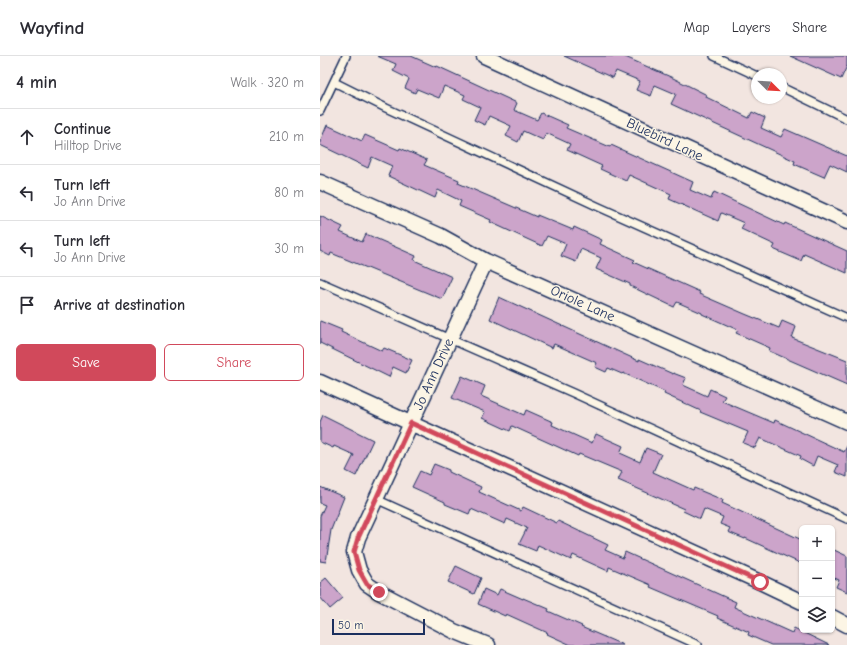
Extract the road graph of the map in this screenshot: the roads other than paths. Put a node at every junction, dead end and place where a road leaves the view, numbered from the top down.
1 (346, 56) edge
2 (484, 56) edge
3 (714, 56) edge
4 (751, 73) edge
5 (334, 82) junction
6 (787, 90) edge
7 (320, 111) edge
8 (847, 119) edge
9 (320, 182) edge
10 (847, 222) edge
11 (486, 261) junction
12 (320, 282) edge
13 (847, 318) edge
14 (450, 338) junction
15 (320, 382) edge
16 (847, 422) edge
17 (411, 423) junction
18 (376, 499) junction
19 (847, 518) edge
20 (799, 601) edge
21 (835, 619) edge
22 (847, 625) edge
23 (488, 645) edge
24 (698, 645) edge

1 - 5 lane
2 - 10 street, Bluebird Lane
3 - 4 lane
5 - 7 lane
5 - 13 lane
6 - 8 lane
9 - 11 street, Oriole Lane
11 - 14 street, Jo Ann Drive
11 - 16 street, Oriole Lane
12 - 14 lane
14 - 17 street, Jo Ann Drive
14 - 19 lane
15 - 17 street
17 - 18 street, Jo Ann Drive
17 - 20 street
18 - 23 street, Jo Ann Drive
18 - 24 lane
21 - 22 street

